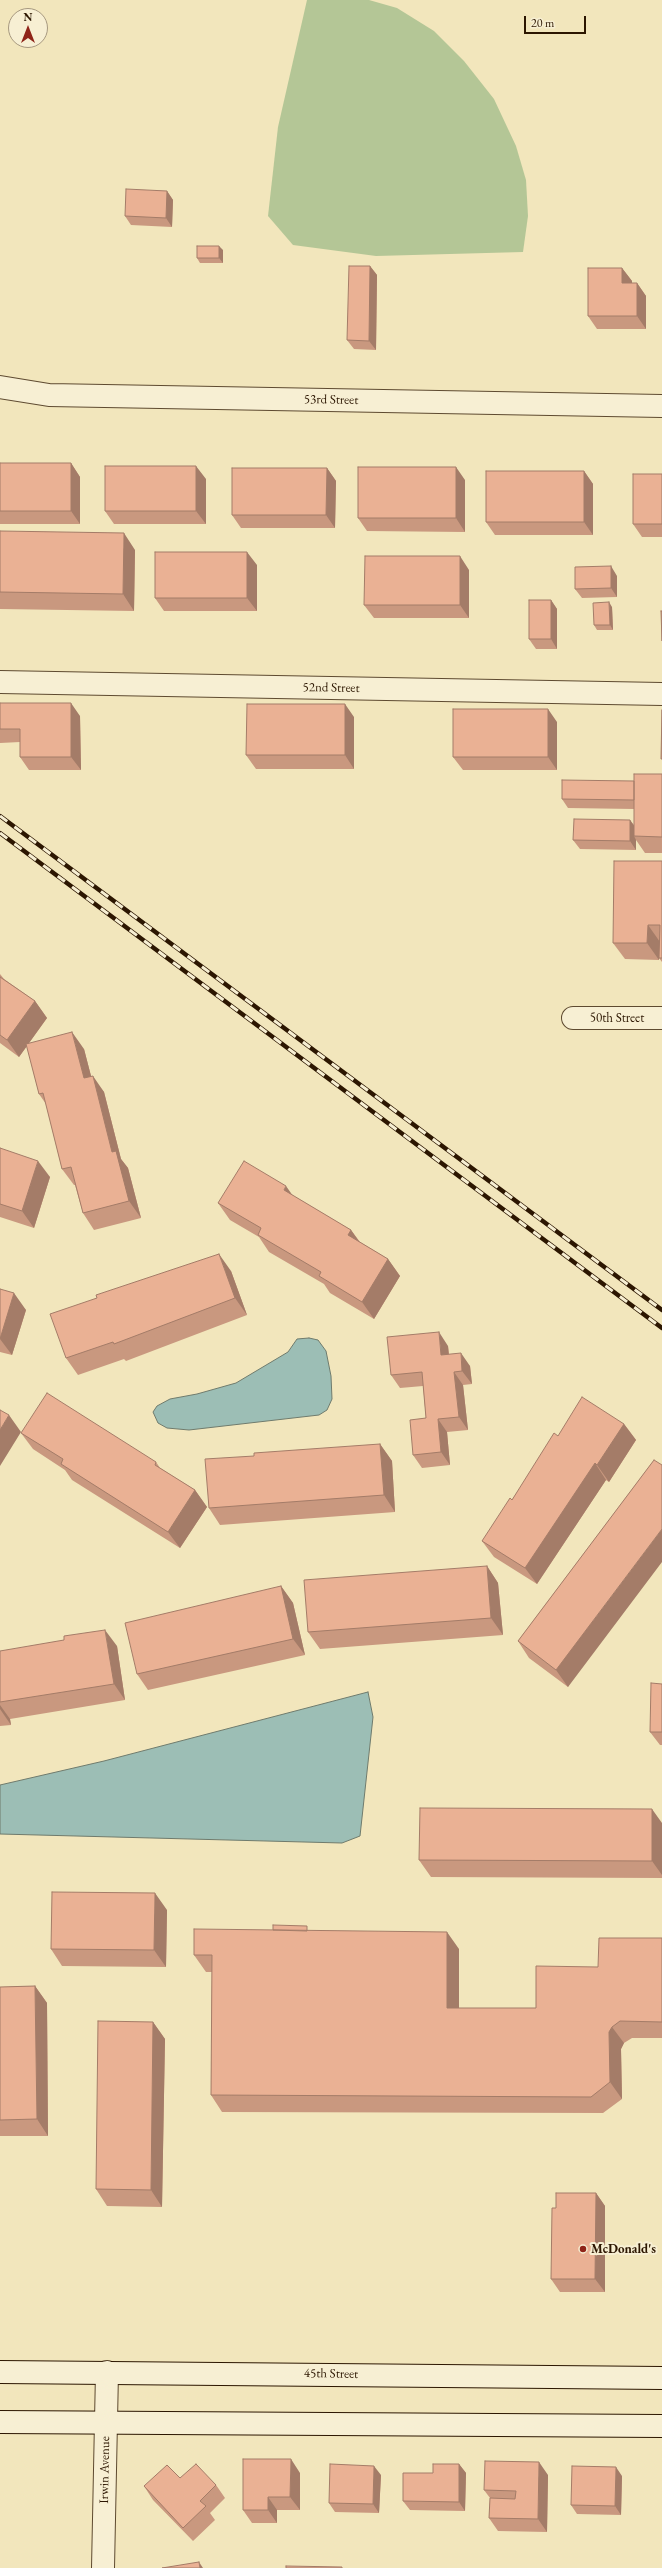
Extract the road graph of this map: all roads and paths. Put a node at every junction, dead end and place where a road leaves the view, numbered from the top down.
1 (0, 386) edge
2 (662, 406) edge
3 (0, 682) edge
4 (662, 694) edge
5 (573, 1018) dead end
6 (662, 1018) edge
7 (0, 2372) edge
8 (107, 2372) junction
9 (662, 2378) edge
10 (0, 2422) edge
11 (106, 2422) junction
12 (662, 2426) edge
13 (103, 2568) edge

1 - 2 street, 53rd Street
3 - 4 street, 52nd Street
5 - 6 street, 50th Street
7 - 8 street, 45th Street
8 - 9 street, 45th Street
8 - 11 street, Irwin Avenue
10 - 11 street
11 - 12 street
11 - 13 street, Irwin Avenue

